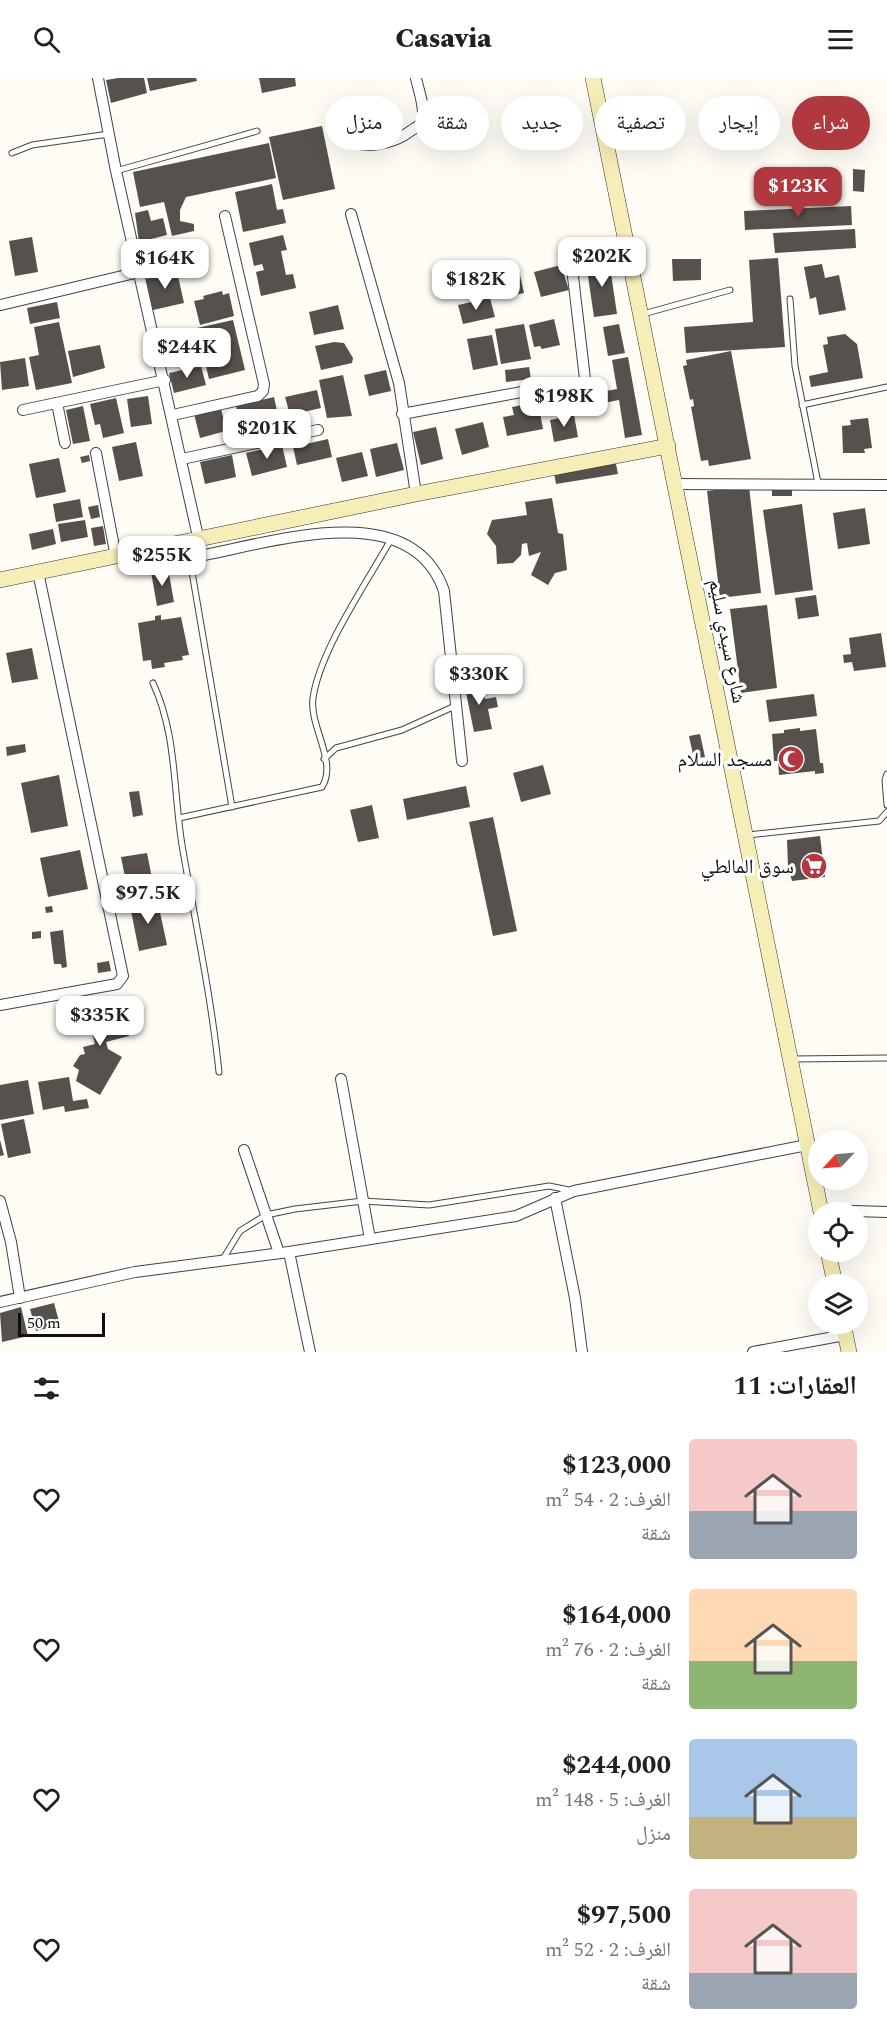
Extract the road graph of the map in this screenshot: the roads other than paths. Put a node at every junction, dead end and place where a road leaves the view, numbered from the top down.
1 (98, 78) edge
2 (416, 78) edge
3 (593, 78) edge
4 (257, 131) dead end
5 (109, 134) junction
6 (403, 134) edge
7 (12, 153) dead end
8 (116, 171) junction
9 (351, 214) dead end
10 (225, 216) dead end
11 (628, 248) junction
12 (140, 272) junction
13 (730, 290) dead end
14 (790, 299) dead end
15 (1, 305) edge
16 (641, 315) junction
17 (585, 379) dead end
18 (165, 380) junction
19 (887, 387) edge
20 (528, 391) dead end
21 (57, 403) junction
22 (802, 405) junction
23 (23, 410) dead end
24 (402, 414) junction
25 (173, 415) junction
26 (318, 430) dead end
27 (65, 443) dead end
28 (668, 446) junction
29 (96, 453) dead end
30 (182, 459) junction
31 (818, 483) junction
32 (676, 484) junction
33 (887, 485) edge
34 (416, 494) junction
35 (392, 538) junction
36 (195, 546) junction
37 (116, 557) junction
38 (38, 572) junction
39 (0, 580) edge
40 (153, 683) dead end
41 (457, 705) junction
42 (324, 759) junction
43 (462, 761) dead end
44 (887, 774) edge
45 (887, 805) edge
46 (231, 807) junction
47 (887, 812) edge
48 (179, 818) junction
49 (746, 835) junction
50 (0, 1005) edge
51 (887, 1058) edge
52 (791, 1059) junction
53 (219, 1072) dead end
54 (341, 1079) dead end
55 (807, 1145) junction
56 (244, 1150) dead end
57 (574, 1191) junction
58 (555, 1198) junction
59 (0, 1200) edge
60 (363, 1201) junction
61 (818, 1202) edge
62 (868, 1212) edge
63 (887, 1212) edge
64 (266, 1215) junction
65 (370, 1239) junction
66 (284, 1252) junction
67 (222, 1261) junction
68 (20, 1298) junction
69 (0, 1302) edge
70 (824, 1334) edge
71 (845, 1334) edge
72 (310, 1352) edge
73 (582, 1352) edge
74 (753, 1352) edge
75 (849, 1352) edge

1 - 5 street
2 - 6 street
3 - 11 main road, شارع سيدي سليم
4 - 8 lane
5 - 7 lane
5 - 8 street
8 - 12 street
9 - 24 street
10 - 25 street
11 - 16 main road, شارع سيدي سليم
11 - 17 street
12 - 15 street
12 - 18 street
13 - 16 lane
14 - 22 lane
16 - 28 main road, شارع سيدي سليم
18 - 21 street
18 - 25 street
19 - 22 lane
20 - 24 street
21 - 23 street
21 - 27 street
22 - 31 lane
24 - 34 street
25 - 30 street
26 - 30 street
28 - 32 main road, شارع سيدي سليم
28 - 34 main road
29 - 37 street
30 - 36 street
31 - 32 street
31 - 33 street
32 - 49 main road, شارع سيدي سليم
34 - 36 main road
35 - 36 street
35 - 41 street
35 - 42 lane
36 - 37 main road
36 - 46 lane
37 - 38 main road
38 - 39 main road
38 - 50 street
40 - 48 lane
41 - 42 lane
41 - 43 street
42 - 46 lane
44 - 45 lane
46 - 48 lane
47 - 49 lane
48 - 53 lane
49 - 52 main road, شارع سيدي سليم
51 - 52 lane
52 - 55 main road, شارع سيدي سليم
54 - 60 street
55 - 57 street
55 - 61 main road, شارع سيدي سليم
56 - 64 street
57 - 58 street
57 - 60 lane
58 - 65 street
58 - 73 street
59 - 68 street
60 - 64 lane
60 - 65 street
62 - 63 street
64 - 66 street
64 - 67 lane
65 - 66 street
66 - 67 street
66 - 72 street
67 - 68 street
68 - 69 street
70 - 74 street
71 - 75 main road

